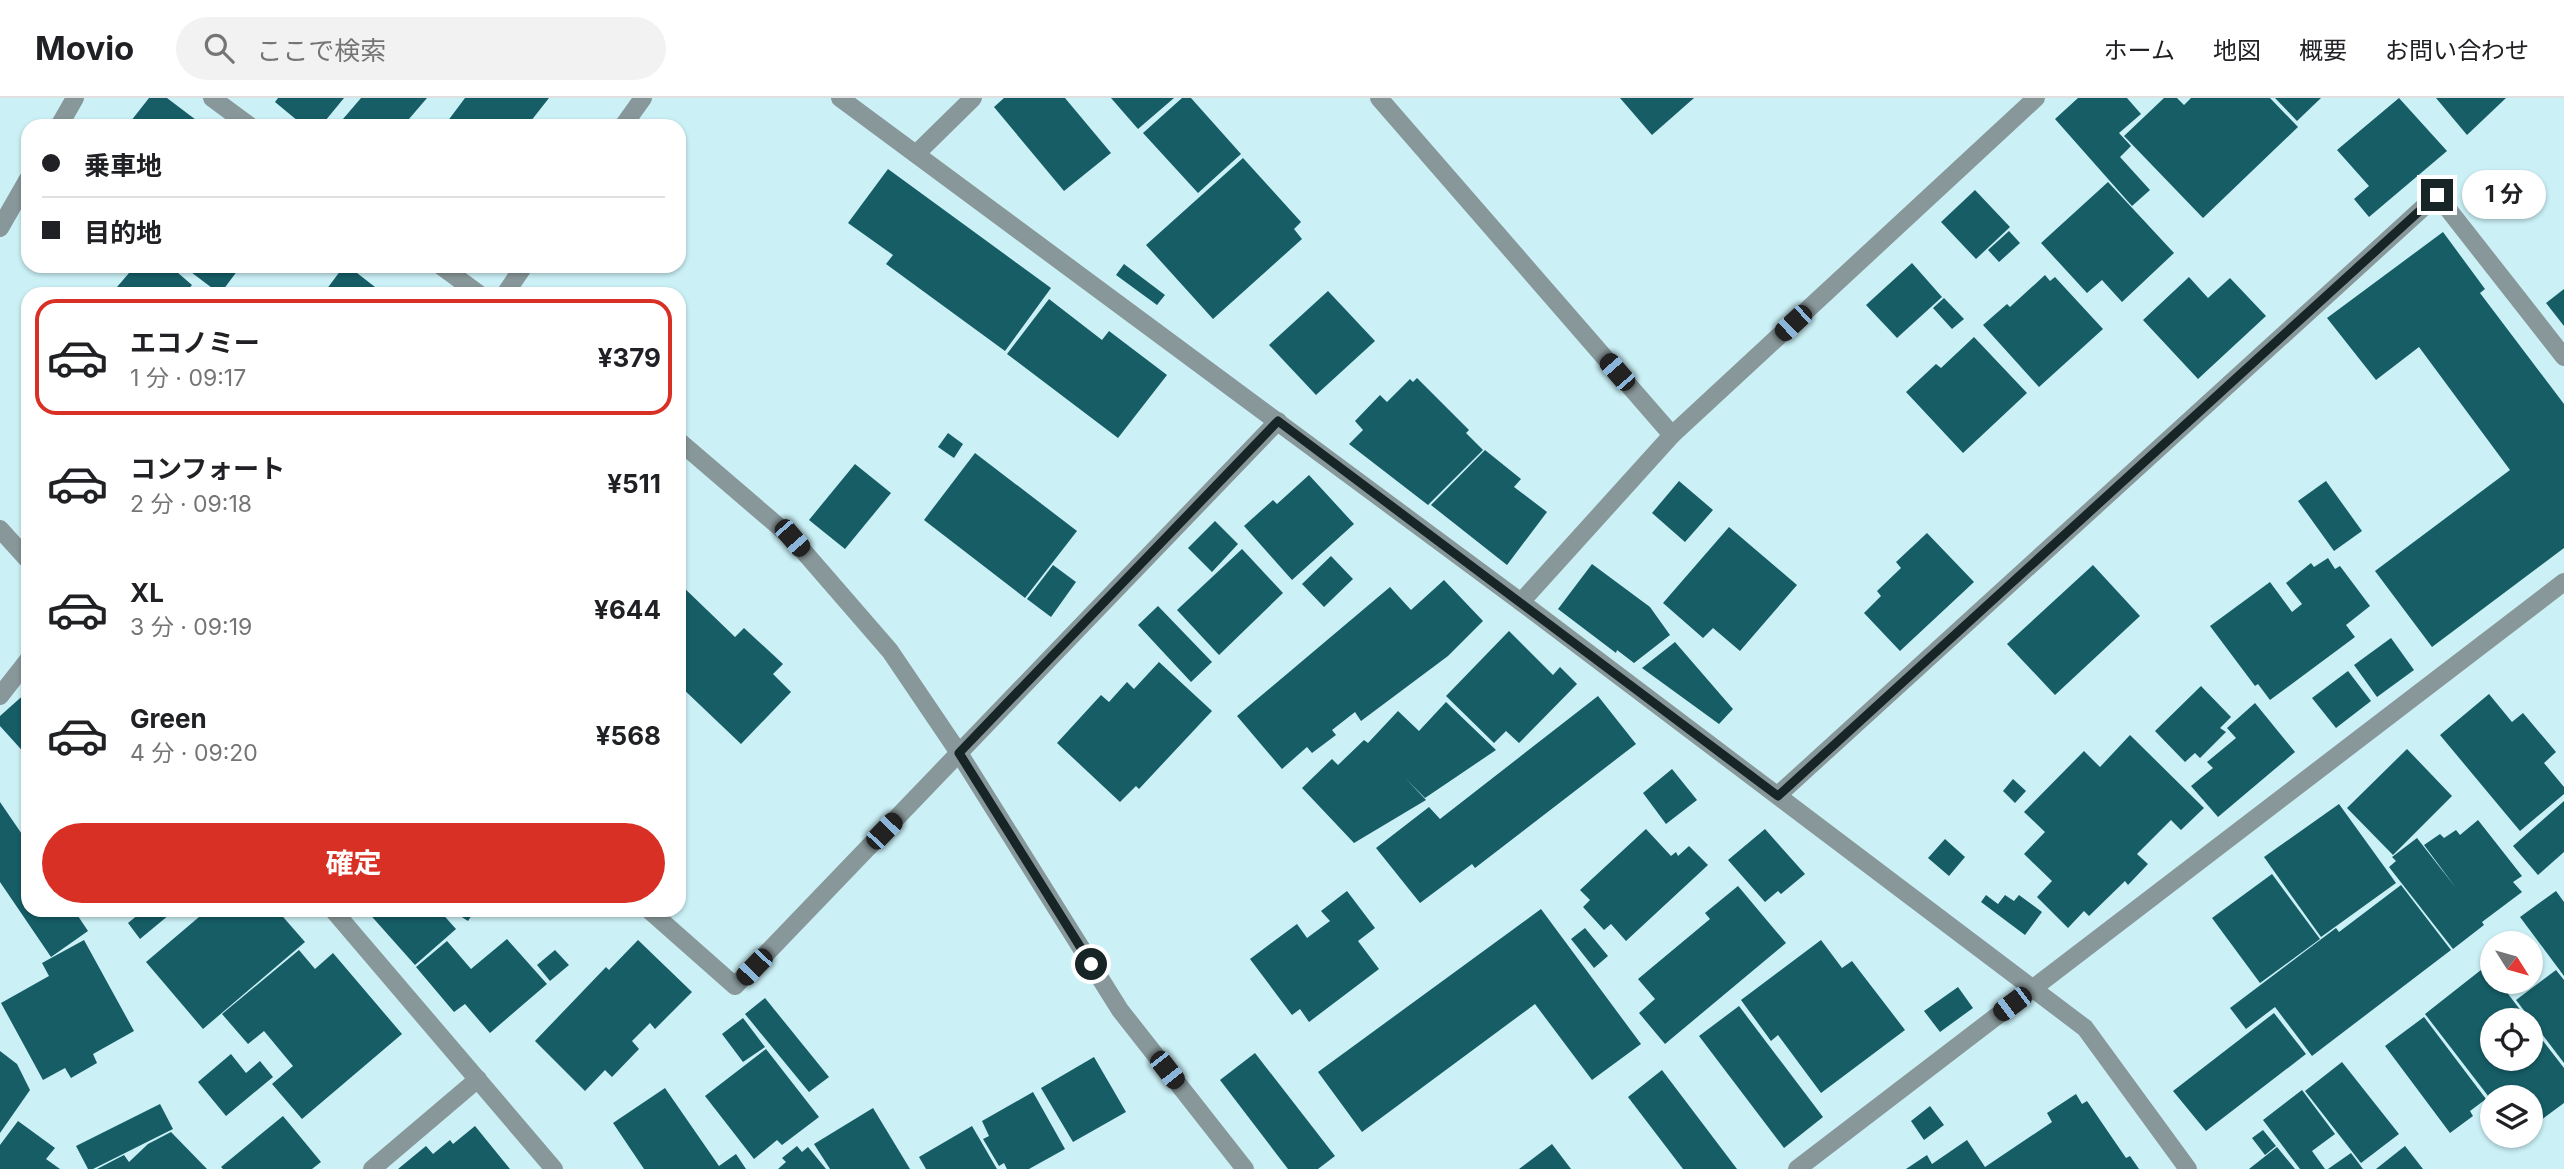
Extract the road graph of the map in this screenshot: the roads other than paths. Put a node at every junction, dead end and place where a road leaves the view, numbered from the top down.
1 (75, 98) edge
2 (212, 98) edge
3 (643, 98) edge
4 (841, 98) edge
5 (973, 98) edge
6 (1379, 98) edge
7 (2036, 98) edge
8 (63, 119) edge
9 (240, 119) edge
10 (629, 119) edge
11 (916, 154) junction
12 (21, 191) edge
13 (0, 228) edge
14 (450, 273) edge
15 (470, 287) edge
16 (2564, 357) edge
17 (1278, 421) junction
18 (1672, 435) junction
19 (686, 447) edge
20 (0, 529) edge
21 (21, 552) edge
22 (2564, 582) edge
23 (1521, 602) junction
24 (21, 669) edge
25 (0, 696) edge
26 (959, 753) junction
27 (1778, 796) junction
28 (339, 917) edge
29 (657, 917) edge
30 (2034, 988) junction
31 (478, 1079) junction
32 (372, 1169) edge
33 (554, 1169) edge
34 (1245, 1169) edge
35 (1797, 1169) edge
36 (2188, 1169) edge

1 - 8 street
2 - 9 street
3 - 10 street
4 - 11 street
5 - 11 street
6 - 18 street
7 - 18 street
11 - 17 street
12 - 13 street
14 - 15 street
16 - 27 street
17 - 23 street
17 - 26 street
18 - 23 street
19 - 26 street
20 - 21 street
22 - 30 street
23 - 27 street
24 - 25 street
26 - 29 street
26 - 34 street
27 - 30 street
28 - 31 street
30 - 35 street
30 - 36 street
31 - 32 street
31 - 33 street

